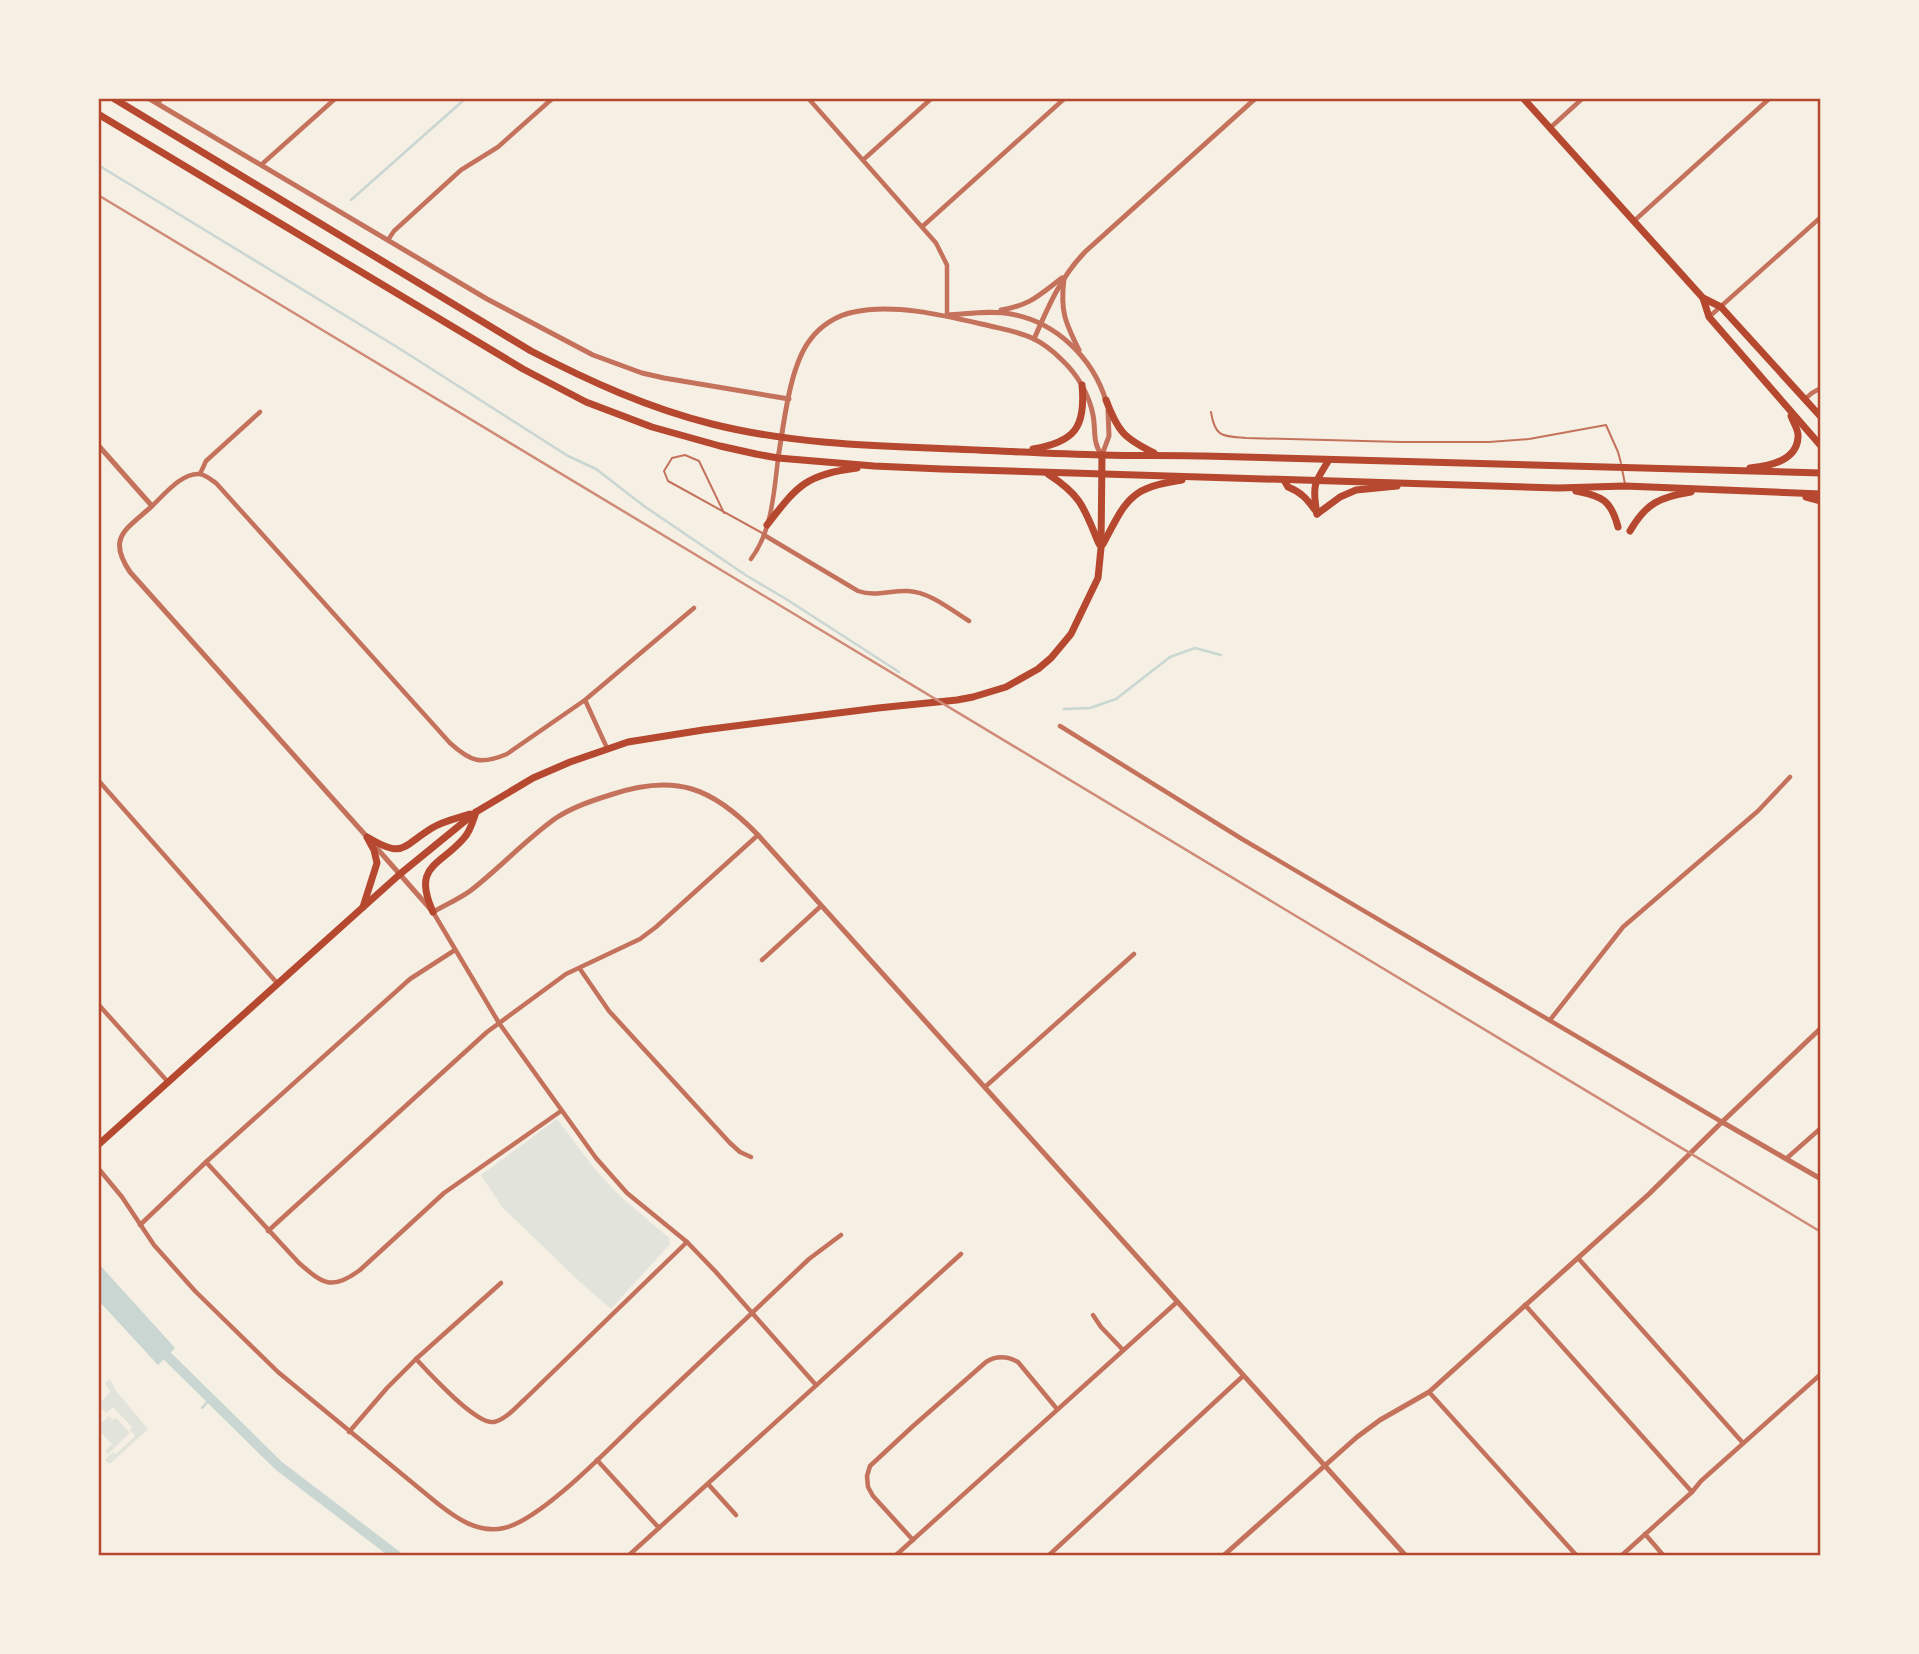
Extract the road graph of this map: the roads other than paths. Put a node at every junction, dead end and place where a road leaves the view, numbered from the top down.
1 (113, 98) edge
2 (148, 98) edge
3 (336, 98) edge
4 (553, 98) edge
5 (808, 98) edge
6 (932, 98) edge
7 (1065, 98) edge
8 (1256, 98) edge
9 (1523, 98) edge
10 (1583, 98) edge
11 (1770, 98) edge
12 (159, 101) edge
13 (98, 114) edge
14 (1549, 128) junction
15 (863, 160) junction
16 (261, 165) junction
17 (1821, 217) edge
18 (1634, 222) junction
19 (923, 226) junction
20 (387, 241) junction
21 (1065, 276) junction
22 (1703, 298) junction
23 (1721, 307) junction
24 (988, 313) junction
25 (947, 315) junction
26 (1709, 317) junction
27 (1040, 324) junction
28 (1034, 339) junction
29 (1082, 356) junction
30 (1082, 385) junction
31 (1821, 388) edge
32 (789, 399) junction
33 (1805, 399) junction
34 (1106, 400) junction
35 (1787, 408) junction
36 (260, 412) dead end
37 (1212, 412) dead end
38 (1821, 417) edge
39 (782, 438) junction
40 (98, 445) edge
41 (1821, 446) edge
42 (1012, 451) junction
43 (1102, 455) junction
44 (1158, 455) junction
45 (778, 458) junction
46 (1329, 460) junction
47 (874, 466) junction
48 (1622, 467) junction
49 (1725, 471) junction
50 (1045, 472) junction
51 (200, 474) junction
52 (1821, 474) edge
53 (1102, 475) junction
54 (1204, 477) junction
55 (1284, 480) junction
56 (1316, 480) junction
57 (1437, 483) junction
58 (1625, 486) junction
59 (1558, 488) junction
60 (1708, 489) junction
61 (1795, 494) junction
62 (1821, 494) edge
63 (1821, 501) edge
64 (152, 506) junction
65 (724, 513) junction
66 (1317, 514) junction
67 (767, 525) junction
68 (1618, 527) dead end
69 (1630, 531) dead end
70 (764, 535) junction
71 (1101, 548) junction
72 (751, 559) dead end
73 (694, 608) dead end
74 (969, 621) dead end
75 (585, 700) junction
76 (1060, 726) dead end
77 (607, 748) junction
78 (1790, 777) dead end
79 (98, 780) edge
80 (476, 812) junction
81 (758, 835) junction
82 (367, 836) junction
83 (400, 874) junction
84 (821, 906) junction
85 (363, 908) junction
86 (433, 912) junction
87 (455, 950) junction
88 (1134, 954) dead end
89 (762, 960) dead end
90 (580, 969) junction
91 (278, 984) junction
92 (98, 1004) edge
93 (1550, 1020) junction
94 (499, 1023) junction
95 (1821, 1028) edge
96 (168, 1082) junction
97 (985, 1087) junction
98 (561, 1111) junction
99 (1722, 1122) junction
100 (1821, 1128) edge
101 (98, 1145) edge
102 (751, 1157) dead end
103 (1787, 1158) junction
104 (206, 1162) junction
105 (98, 1168) edge
106 (1821, 1179) edge
107 (139, 1225) junction
108 (268, 1231) junction
109 (841, 1235) dead end
110 (687, 1242) junction
111 (961, 1254) dead end
112 (1578, 1258) junction
113 (501, 1283) dead end
114 (1177, 1302) junction
115 (1525, 1305) junction
116 (752, 1313) junction
117 (1093, 1315) dead end
118 (1123, 1350) junction
119 (416, 1359) junction
120 (1821, 1374) edge
121 (1243, 1376) junction
122 (816, 1385) junction
123 (1429, 1392) junction
124 (1057, 1409) junction
125 (349, 1432) junction
126 (1743, 1443) junction
127 (597, 1460) junction
128 (1324, 1465) junction
129 (708, 1483) junction
130 (1692, 1492) junction
131 (736, 1514) dead end
132 (659, 1528) junction
133 (1645, 1534) junction
134 (913, 1539) junction
135 (628, 1556) edge
136 (895, 1556) edge
137 (1048, 1556) edge
138 (1223, 1556) edge
139 (1406, 1556) edge
140 (1577, 1556) edge
141 (1620, 1556) edge
142 (1664, 1556) edge

1 - 39 main road
2 - 12 street
3 - 16 street
4 - 20 street
5 - 15 street
6 - 15 street
7 - 19 street
8 - 21 street
9 - 14 main road
10 - 14 street
11 - 18 street
12 - 16 street
13 - 45 main road
14 - 18 main road
15 - 19 street
16 - 20 street
17 - 23 street
18 - 22 main road
19 - 25 street
20 - 32 street
21 - 24 street
21 - 27 street
21 - 29 street
22 - 23 main road
22 - 26 main road
23 - 26 street
23 - 33 main road
24 - 25 street
24 - 27 street
25 - 28 street
25 - 32 street
26 - 35 main road
27 - 28 street
27 - 29 street
28 - 30 street
29 - 34 street
30 - 42 main road
30 - 43 street
31 - 33 street
32 - 39 street
33 - 38 main road
34 - 43 street
34 - 44 main road
35 - 41 main road
35 - 49 main road
36 - 51 street
37 - 48 lane
39 - 42 main road
39 - 45 street
40 - 64 street
42 - 43 main road
43 - 44 main road
43 - 53 main road
44 - 46 main road
45 - 47 main road
45 - 67 street
46 - 48 main road
46 - 56 main road
47 - 50 main road
47 - 67 main road
48 - 49 main road
48 - 58 lane
49 - 52 main road
50 - 53 main road
50 - 71 main road
51 - 64 street
51 - 75 street
53 - 54 main road
53 - 71 main road
54 - 55 main road
54 - 71 main road
55 - 56 main road
55 - 66 main road
56 - 57 main road
56 - 66 main road
57 - 59 main road
57 - 66 main road
58 - 59 main road
58 - 60 main road
59 - 68 main road
60 - 61 main road
60 - 69 main road
61 - 62 main road
61 - 63 main road
64 - 82 street
65 - 65 lane
65 - 70 lane
67 - 70 street
70 - 72 street
70 - 74 street
71 - 77 main road
73 - 75 street
75 - 77 street
76 - 93 street
77 - 80 main road
78 - 93 street
79 - 91 street
80 - 82 main road
80 - 83 main road
80 - 86 main road
81 - 84 street
81 - 86 street
81 - 90 street
82 - 83 street
82 - 85 main road
83 - 85 main road
83 - 86 street
84 - 89 street
84 - 97 street
85 - 91 main road
86 - 87 street
87 - 94 street
87 - 104 street
88 - 97 street
90 - 94 street
90 - 102 street
91 - 96 main road
92 - 96 street
93 - 99 street
94 - 98 street
94 - 108 street
95 - 99 street
96 - 101 main road
97 - 114 street
98 - 108 street
98 - 110 street
99 - 103 street
99 - 112 street
100 - 103 street
103 - 106 street
104 - 107 street
104 - 108 street
105 - 107 street
107 - 125 street
109 - 116 street
110 - 116 street
110 - 119 street
111 - 122 street
112 - 115 street
112 - 126 street
113 - 119 street
114 - 118 street
114 - 121 street
115 - 123 street
115 - 130 street
116 - 122 street
116 - 127 street
117 - 118 street
118 - 124 street
119 - 125 street
120 - 126 street
121 - 128 street
121 - 137 street
122 - 129 street
123 - 128 street
123 - 140 street
124 - 134 street
124 - 134 street
125 - 127 street
126 - 130 street
127 - 132 street
128 - 138 street
128 - 139 street
129 - 131 street
129 - 132 street
130 - 133 street
132 - 135 street
133 - 141 street
133 - 142 street
134 - 136 street

